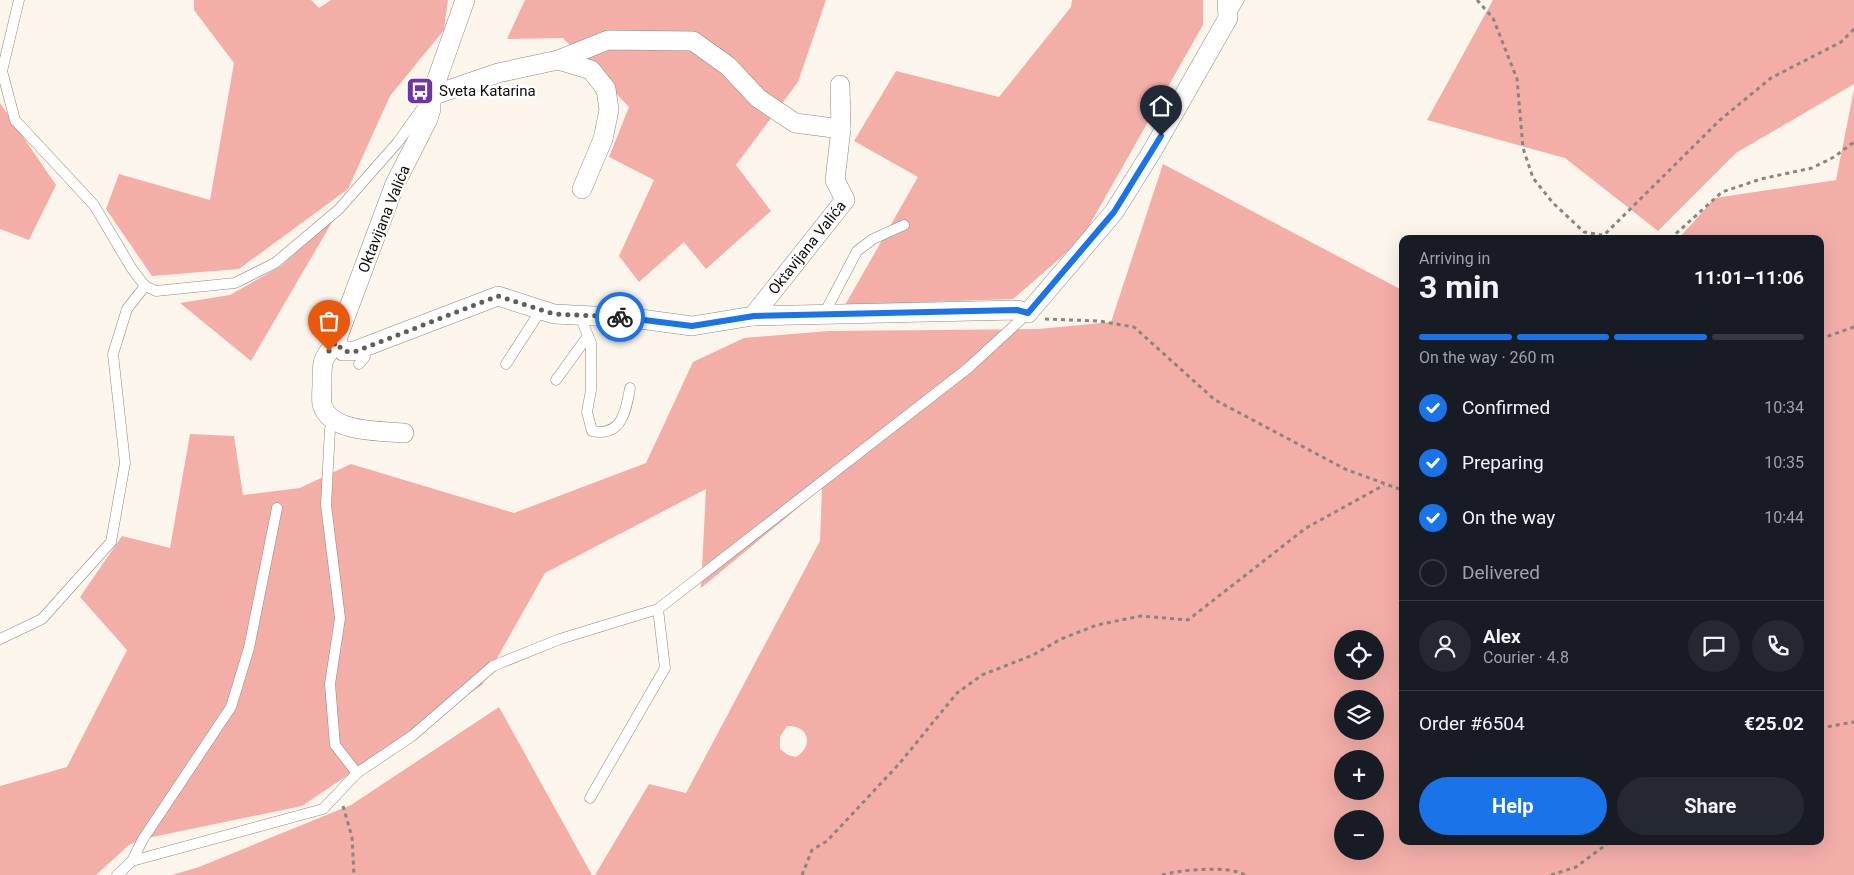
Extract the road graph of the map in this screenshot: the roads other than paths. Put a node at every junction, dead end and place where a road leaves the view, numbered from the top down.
1 (19, 0) edge
2 (465, 0) edge
3 (1239, 0) edge
4 (1228, 9) edge
5 (558, 60) junction
6 (840, 85) dead end
7 (431, 96) junction
8 (841, 129) junction
9 (582, 189) dead end
10 (904, 225) dead end
11 (145, 286) junction
12 (540, 310) junction
13 (1028, 313) junction
14 (824, 314) junction
15 (580, 316) junction
16 (754, 316) junction
17 (588, 336) junction
18 (336, 342) junction
19 (506, 364) dead end
20 (556, 380) dead end
21 (630, 388) dead end
22 (334, 421) junction
23 (404, 433) dead end
24 (277, 508) dead end
25 (658, 609) junction
26 (0, 640) edge
27 (357, 773) junction
28 (590, 798) dead end
29 (132, 861) junction
30 (117, 875) edge

1 - 11 lane
2 - 7 street, Oktavijana Valića
3 - 4 lane
4 - 13 street
5 - 7 street
5 - 8 street
5 - 9 street
6 - 8 street, Oktavijana Valića
7 - 11 lane
7 - 18 street, Oktavijana Valića
8 - 16 street, Oktavijana Valića
10 - 14 lane
11 - 26 lane
12 - 15 street
12 - 18 street
12 - 19 lane
13 - 14 street
13 - 25 lane
14 - 16 street
15 - 16 street
15 - 17 lane
17 - 20 lane
17 - 21 lane
18 - 22 street, Oktavijana Valića
22 - 23 street
22 - 27 lane
24 - 29 lane
25 - 27 lane
25 - 28 lane
27 - 29 lane
29 - 30 lane

